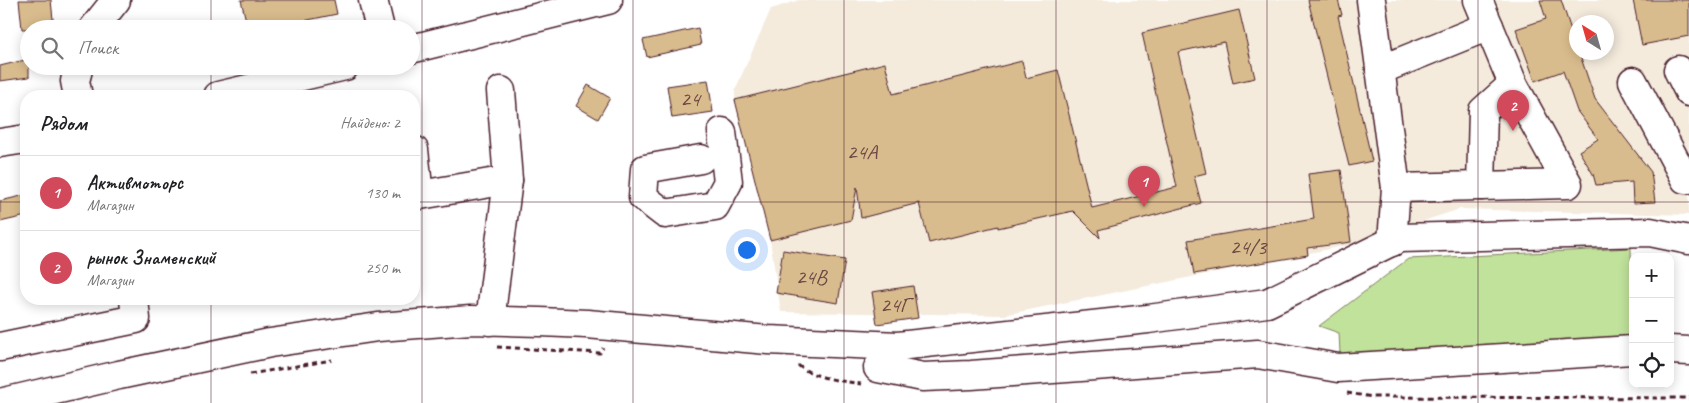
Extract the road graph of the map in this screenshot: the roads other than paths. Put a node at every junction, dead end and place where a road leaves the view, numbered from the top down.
1 (116, 0) edge
2 (373, 0) edge
3 (608, 0) edge
4 (1371, 0) edge
5 (1478, 0) edge
6 (544, 8) edge
7 (100, 20) edge
8 (378, 20) edge
9 (1489, 26) junction
10 (420, 46) edge
11 (1380, 70) junction
12 (76, 75) edge
13 (307, 75) edge
14 (1633, 81) dead end
15 (1513, 84) junction
16 (77, 90) edge
17 (243, 90) edge
18 (501, 90) dead end
19 (722, 132) dead end
20 (20, 139) edge
21 (0, 143) edge
22 (701, 159) dead end
23 (1689, 179) edge
24 (508, 180) junction
25 (1481, 186) junction
26 (1396, 188) junction
27 (420, 195) edge
28 (1689, 240) edge
29 (1392, 242) junction
30 (135, 305) edge
31 (491, 334) junction
32 (0, 347) edge
33 (1629, 350) edge
34 (1674, 350) edge
35 (1689, 351) edge
36 (872, 376) road end
37 (0, 403) edge

1 - 7 street
2 - 8 street
3 - 6 street
4 - 11 street
5 - 9 street
6 - 10 street
9 - 11 street
9 - 15 street
11 - 26 street
12 - 16 street
13 - 17 street
14 - 23 street
15 - 25 street
15 - 25 street
18 - 24 street
19 - 22 street
20 - 21 street
24 - 27 street
24 - 31 street
25 - 26 street
26 - 29 street
28 - 29 street
29 - 31 street
30 - 32 street
31 - 37 street
33 - 36 street
34 - 35 street

